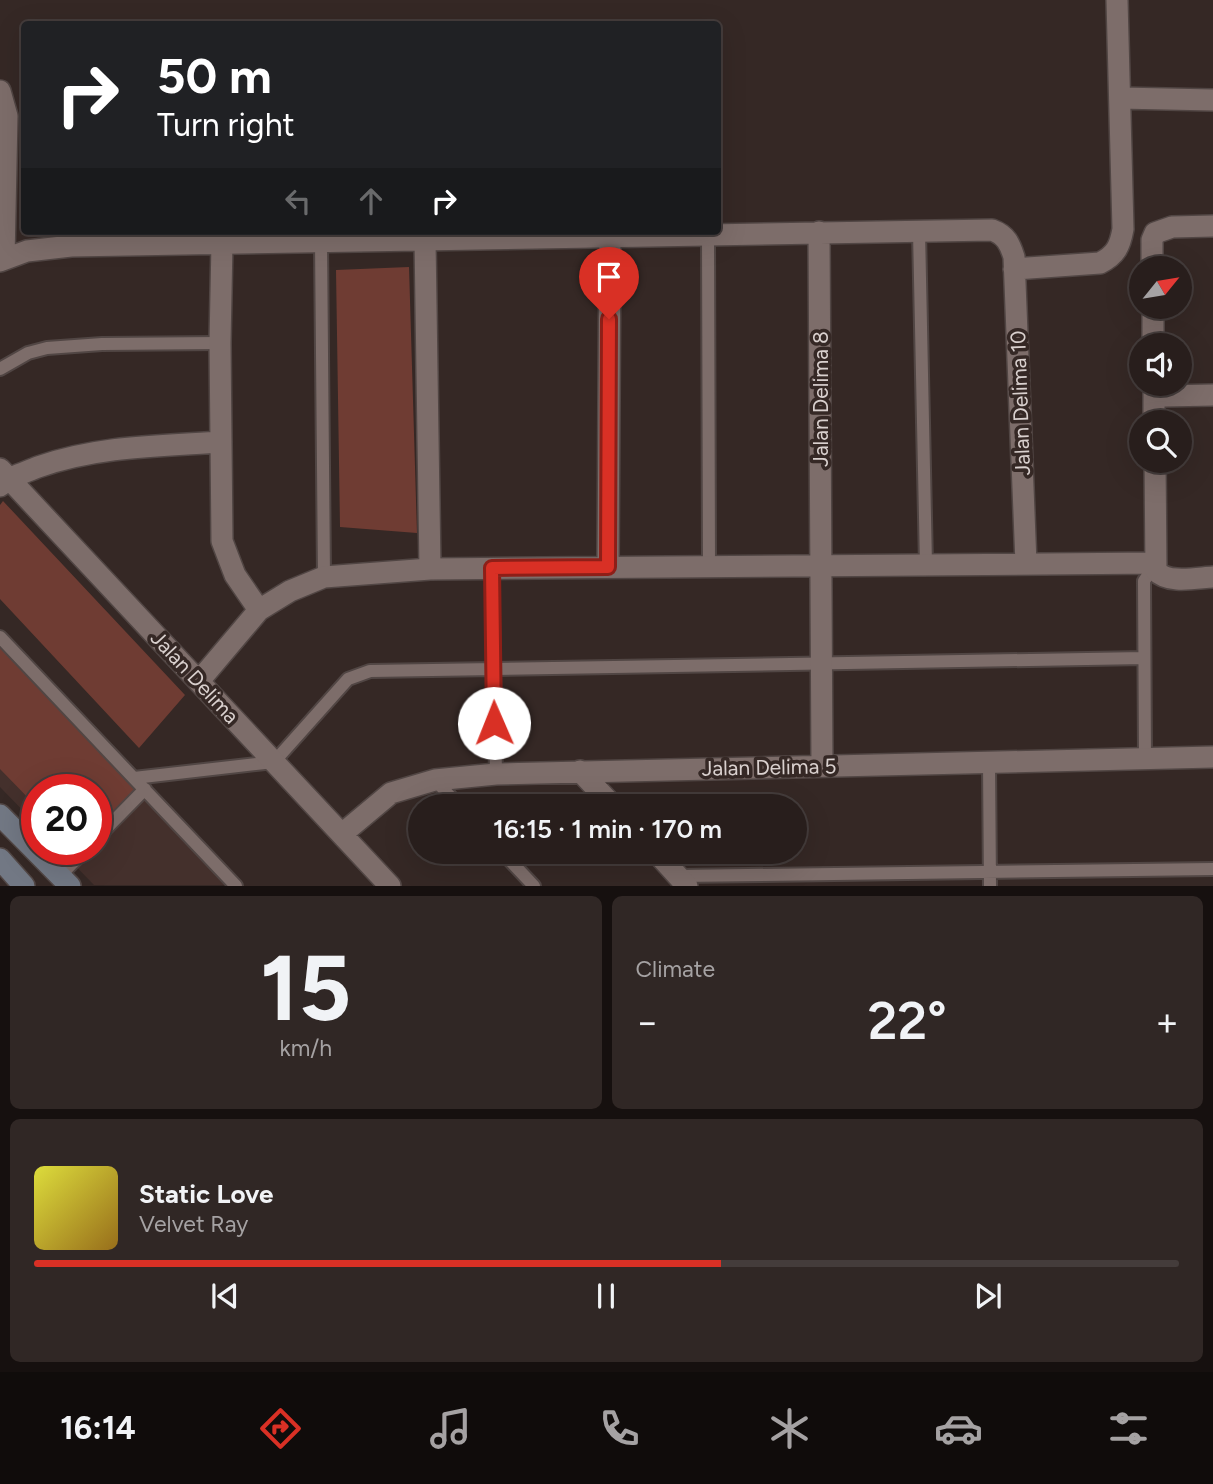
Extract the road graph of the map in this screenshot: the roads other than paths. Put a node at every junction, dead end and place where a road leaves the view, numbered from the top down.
1 (1117, 0) edge
2 (0, 91) edge
3 (1120, 98) junction
4 (1213, 100) edge
5 (1213, 226) edge
6 (919, 231) junction
7 (819, 232) junction
8 (721, 234) edge
9 (659, 235) edge
10 (708, 235) edge
11 (610, 236) junction
12 (180, 237) edge
13 (425, 240) junction
14 (321, 241) junction
15 (222, 243) junction
16 (1152, 256) edge
17 (2, 260) edge
18 (1014, 269) junction
19 (220, 344) junction
20 (0, 369) edge
21 (1192, 393) edge
22 (1213, 395) edge
23 (221, 442) junction
24 (1155, 473) edge
25 (3, 478) edge
26 (1156, 563) junction
27 (1026, 564) junction
28 (926, 565) junction
29 (821, 566) junction
30 (608, 567) junction
31 (709, 567) junction
32 (492, 568) junction
33 (430, 569) junction
34 (324, 577) junction
35 (1213, 577) edge
36 (260, 610) junction
37 (0, 637) edge
38 (1144, 658) junction
39 (821, 665) junction
40 (493, 671) junction
41 (198, 681) junction
42 (1213, 757) edge
43 (1145, 758) junction
44 (274, 761) junction
45 (989, 763) junction
46 (822, 766) junction
47 (580, 771) junction
48 (496, 774) junction
49 (134, 778) junction
50 (435, 780) junction
51 (145, 789) junction
52 (448, 794) edge
53 (602, 794) edge
54 (0, 815) edge
55 (112, 823) edge
56 (342, 834) junction
57 (0, 859) edge
58 (513, 864) edge
59 (667, 864) edge
60 (76, 865) edge
61 (1213, 869) edge
62 (990, 879) edge
63 (65, 881) edge
64 (682, 881) edge
65 (24, 886) edge
66 (236, 886) edge
67 (390, 886) edge
68 (534, 886) edge

1 - 3 street
2 - 17 street
3 - 4 street
3 - 18 street
5 - 16 street
6 - 7 street
6 - 18 street, Jalan Delima 10
6 - 28 lane
7 - 8 street
7 - 29 street, Jalan Delima 8
9 - 11 street
10 - 31 lane
11 - 13 street
11 - 30 street
12 - 15 street
12 - 17 street
13 - 14 street
13 - 33 street
14 - 15 street
14 - 34 lane
15 - 19 street
18 - 27 street, Jalan Delima 10
19 - 20 lane
19 - 23 street
21 - 22 street
23 - 25 street
23 - 36 street
24 - 26 street
25 - 41 street, Jalan Delima
26 - 27 street
26 - 35 street
26 - 38 lane
27 - 28 street
28 - 29 street
29 - 31 street
29 - 39 street, Jalan Delima 8
30 - 31 street
30 - 32 street
32 - 33 street
32 - 40 lane
33 - 34 street
34 - 36 street
36 - 41 street
37 - 49 lane
38 - 39 lane
38 - 43 lane
39 - 40 lane
39 - 46 street, Jalan Delima 8
40 - 44 lane
40 - 48 lane
41 - 44 street, Jalan Delima
42 - 43 street, Jalan Delima 5
43 - 45 street, Jalan Delima 5
44 - 49 lane
44 - 56 street, Jalan Delima
45 - 46 street, Jalan Delima 5
45 - 62 lane
46 - 47 street, Jalan Delima 5
47 - 48 street, Jalan Delima 5
47 - 53 street
48 - 50 street, Jalan Delima 5
49 - 51 lane
50 - 52 lane
50 - 56 street, Jalan Delima 5
51 - 55 lane
51 - 66 lane
54 - 63 main road
56 - 67 street, Jalan Delima
57 - 65 main road
58 - 68 lane
59 - 64 street
60 - 63 lane
61 - 62 lane
62 - 64 lane

